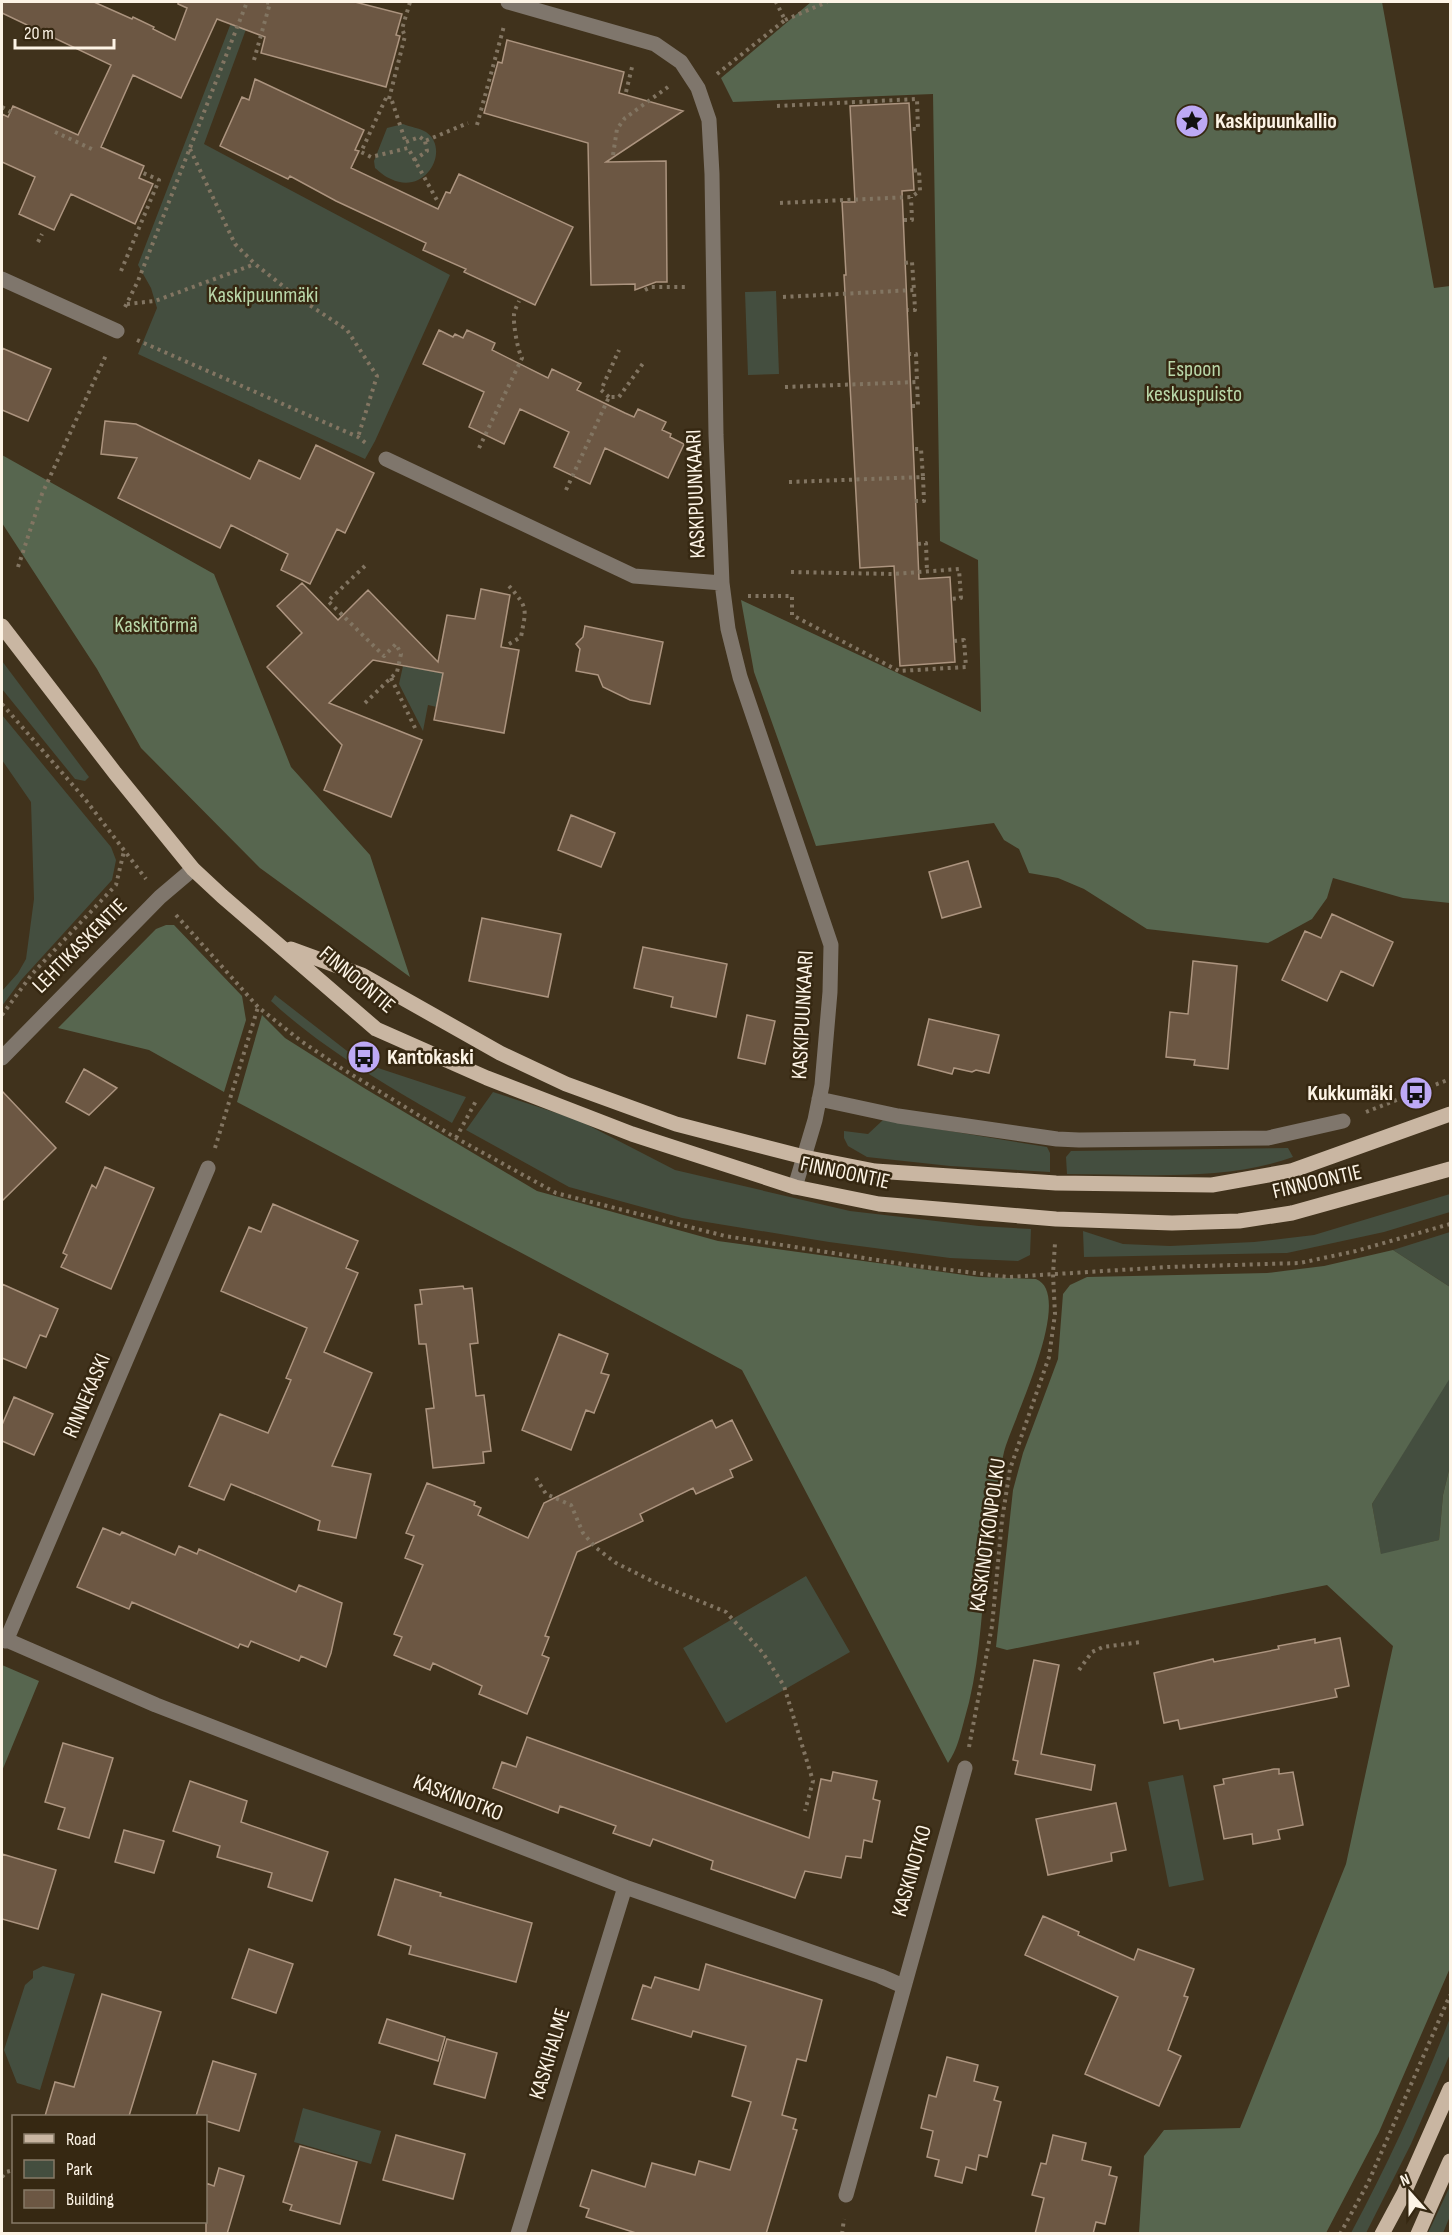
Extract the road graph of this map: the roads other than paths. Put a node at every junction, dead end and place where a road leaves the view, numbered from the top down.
1 (509, 2) edge
2 (2, 279) edge
3 (117, 331) road end
4 (386, 459) road end
5 (723, 590) junction
6 (2, 626) edge
7 (193, 869) junction
8 (282, 946) junction
9 (2, 1058) edge
10 (819, 1100) junction
11 (1450, 1114) edge
12 (1343, 1122) road end
13 (804, 1157) junction
14 (208, 1168) road end
15 (1450, 1169) edge
16 (795, 1187) junction
17 (4, 1639) edge
18 (965, 1768) road end
19 (625, 1887) junction
20 (903, 1986) junction
21 (1450, 2089) edge
22 (1450, 2161) edge
23 (846, 2195) dead end
24 (518, 2234) edge
25 (1382, 2234) edge
26 (1418, 2234) edge

1 - 5 street, KASKIPUUNKAARI
2 - 3 street
4 - 5 street
5 - 10 street, KASKIPUUNKAARI
6 - 7 main road, FINNOONTIE
7 - 8 main road, FINNOONTIE
7 - 9 street, LEHTIKASKENTIE
8 - 13 main road, FINNOONTIE
8 - 16 main road, FINNOONTIE
10 - 12 street, KASKIPUUNKAARI
10 - 13 street, KASKIPUUNKAARI
11 - 13 main road, FINNOONTIE
13 - 16 street, KASKIPUUNKAARI
14 - 17 street, RINNEKASKI
15 - 16 main road, FINNOONTIE
17 - 19 street, KASKINOTKO
18 - 20 street, KASKINOTKO
19 - 20 street, KASKINOTKO
19 - 24 street, KASKIHALME
20 - 23 street, KASKINOTKO
21 - 25 main road
22 - 26 main road

